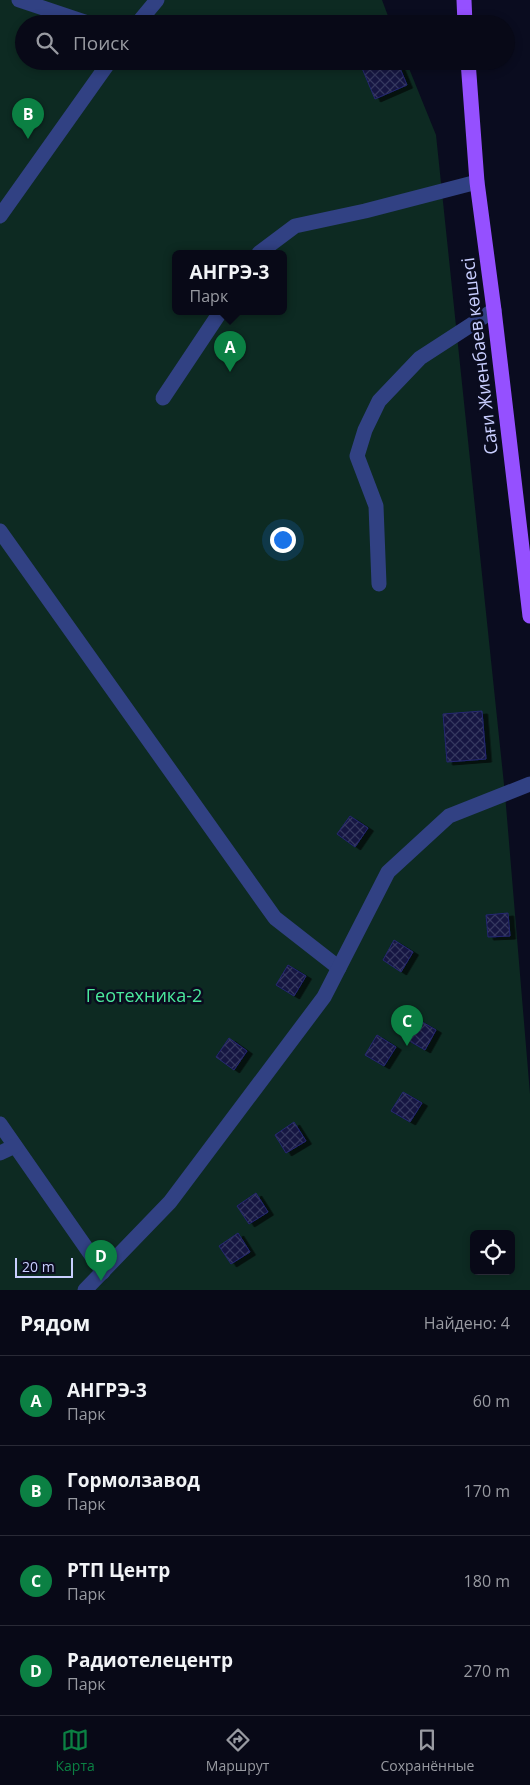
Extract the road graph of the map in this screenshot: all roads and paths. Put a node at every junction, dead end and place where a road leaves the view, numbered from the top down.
1 (19, 0) edge
2 (157, 0) edge
3 (464, 0) edge
4 (64, 15) edge
5 (144, 15) edge
6 (465, 15) edge
7 (104, 70) edge
8 (469, 70) edge
9 (477, 182) junction
10 (0, 216) edge
11 (263, 250) edge
12 (494, 310) junction
13 (218, 315) edge
14 (164, 398) dead end
15 (0, 531) edge
16 (380, 584) dead end
17 (530, 616) edge
18 (530, 784) edge
19 (339, 968) junction
20 (0, 1124) edge
21 (15, 1146) junction
22 (0, 1153) edge
23 (103, 1272) junction
24 (85, 1290) edge

1 - 4 lane
2 - 5 lane
3 - 6 main road
7 - 10 lane
8 - 9 main road, Сағи Жиенбаев көшесі
9 - 11 lane
9 - 12 main road, Сағи Жиенбаев көшесі
12 - 16 lane
12 - 17 main road, Сағи Жиенбаев көшесі
13 - 14 lane
15 - 19 lane
18 - 19 lane
19 - 23 lane
20 - 21 lane
21 - 22 lane
21 - 23 lane
23 - 24 lane

